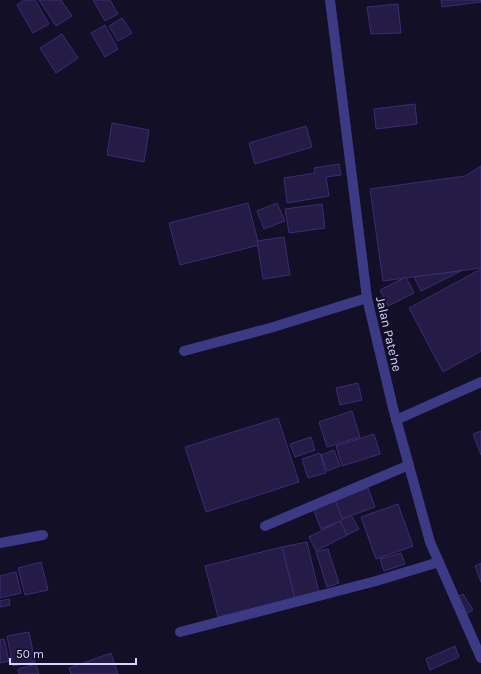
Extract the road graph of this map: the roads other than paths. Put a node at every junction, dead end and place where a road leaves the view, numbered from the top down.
1 (330, 0) edge
2 (367, 298) junction
3 (184, 351) dead end
4 (481, 382) edge
5 (396, 420) junction
6 (409, 465) junction
7 (265, 526) dead end
8 (43, 535) dead end
9 (0, 543) edge
10 (439, 562) junction
11 (180, 632) dead end
12 (481, 658) edge

1 - 2 street, Jalan Pate'ne
2 - 3 street
2 - 5 street, Jalan Pate'ne
4 - 5 street
5 - 6 street, Jalan Pate'ne
6 - 7 street
6 - 10 street, Jalan Pate'ne
8 - 9 street
10 - 11 street
10 - 12 street, Jalan Pate'ne

